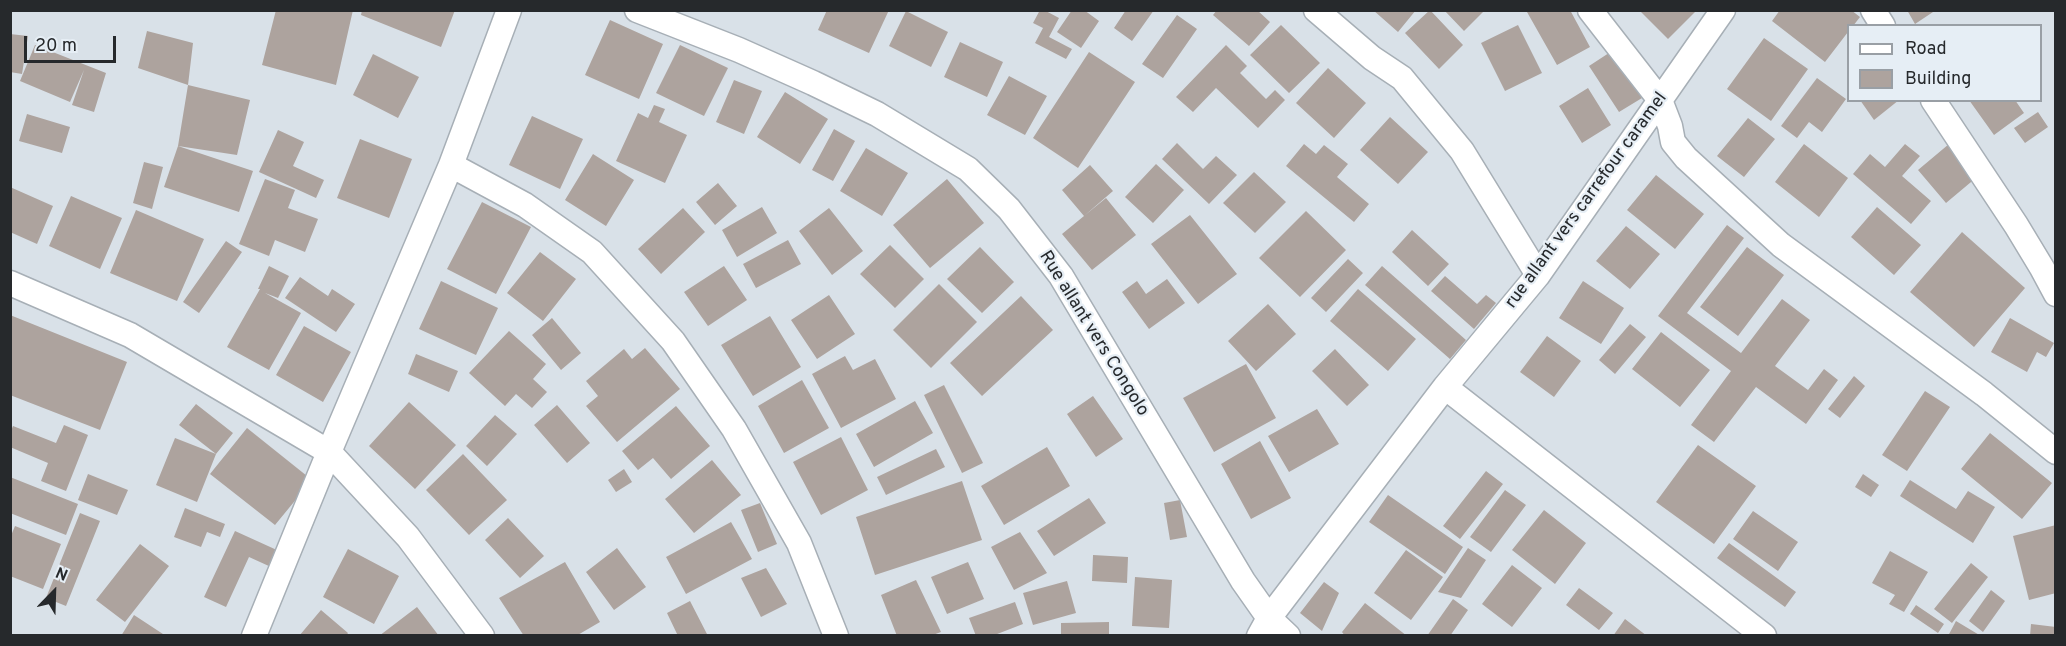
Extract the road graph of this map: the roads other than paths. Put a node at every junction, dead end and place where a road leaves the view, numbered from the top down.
1 (509, 10) edge
2 (637, 10) edge
3 (1316, 10) edge
4 (1590, 10) edge
5 (1723, 10) edge
6 (1873, 10) edge
7 (1882, 24) edge
8 (1660, 100) junction
9 (1934, 102) edge
10 (451, 165) junction
11 (1538, 274) junction
12 (10, 283) edge
13 (2055, 294) edge
14 (1445, 387) junction
15 (330, 452) junction
16 (2055, 452) edge
17 (1264, 627) edge
18 (254, 636) edge
19 (482, 636) edge
20 (836, 636) edge
21 (1288, 636) edge
22 (1764, 636) edge

1 - 10 street
2 - 17 street, Rue allant vers Congolo
3 - 11 street
4 - 8 street
5 - 8 street, rue allant vers carrefour caramel
6 - 7 street
8 - 11 street, rue allant vers carrefour caramel
8 - 16 street
9 - 13 street
10 - 15 street
10 - 20 street
11 - 14 street, rue allant vers carrefour caramel
12 - 15 street
14 - 17 street, rue allant vers carrefour caramel
14 - 22 street
15 - 18 street
15 - 19 street
17 - 21 street, Rue allant vers Congolo

